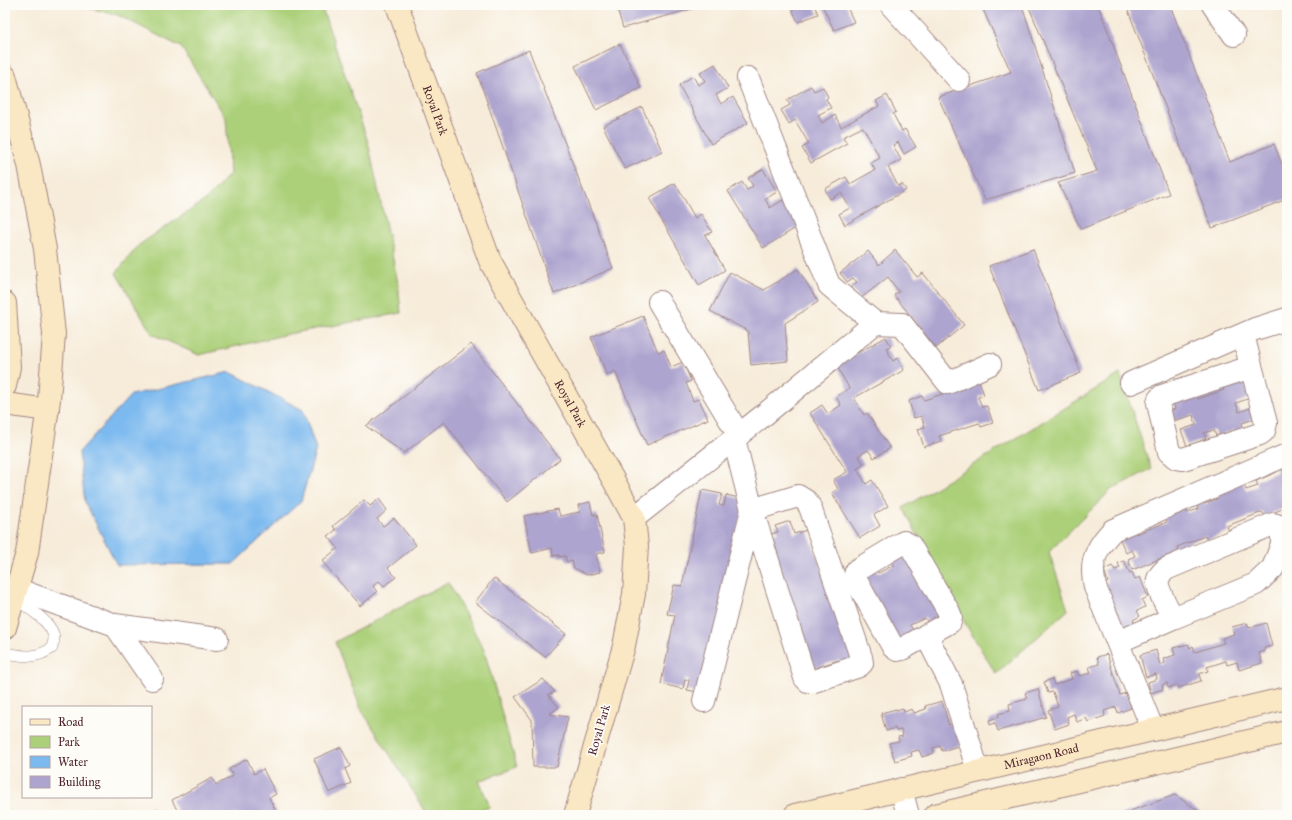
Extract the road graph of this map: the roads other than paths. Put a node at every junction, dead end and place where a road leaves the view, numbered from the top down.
1 (397, 5) edge
2 (891, 5) edge
3 (1213, 5) edge
4 (1234, 35) dead end
5 (5, 76) edge
6 (748, 78) dead end
7 (958, 80) dead end
8 (659, 302) dead end
9 (5, 303) edge
10 (1287, 319) edge
11 (875, 323) junction
12 (1242, 335) junction
13 (990, 364) dead end
14 (1251, 368) junction
15 (6, 374) edge
16 (1132, 383) dead end
17 (5, 404) edge
18 (48, 410) junction
19 (736, 437) junction
20 (1284, 456) dead end
21 (752, 510) junction
22 (634, 518) junction
23 (15, 593) junction
24 (1172, 618) junction
25 (115, 625) junction
26 (5, 628) edge
27 (926, 635) junction
28 (216, 639) dead end
29 (1118, 642) junction
30 (5, 653) edge
31 (152, 679) dead end
32 (1287, 698) edge
33 (704, 701) dead end
34 (1153, 730) junction
35 (1287, 732) edge
36 (978, 771) junction
37 (901, 789) junction
38 (575, 815) edge
39 (795, 815) edge
40 (908, 815) edge
41 (936, 815) edge

1 - 22 main road, Royal Park
2 - 7 street
3 - 4 street
5 - 18 main road
6 - 11 street
8 - 19 street
9 - 15 main road
10 - 12 street
11 - 13 street
11 - 19 street
12 - 14 street
12 - 16 street
14 - 14 street
17 - 18 main road
18 - 23 main road
19 - 21 street
19 - 22 street
20 - 29 street
21 - 21 street
21 - 33 street
22 - 38 main road, Royal Park
23 - 25 street
23 - 26 main road
23 - 30 lane
24 - 24 street
24 - 29 street
25 - 28 street
25 - 31 street
27 - 27 street
27 - 36 street
29 - 34 street
32 - 34 main road, Miragaon Road
34 - 36 main road, Miragaon Road
35 - 41 main road
36 - 37 main road, Miragaon Road
37 - 39 main road, Miragaon Road
37 - 40 street

